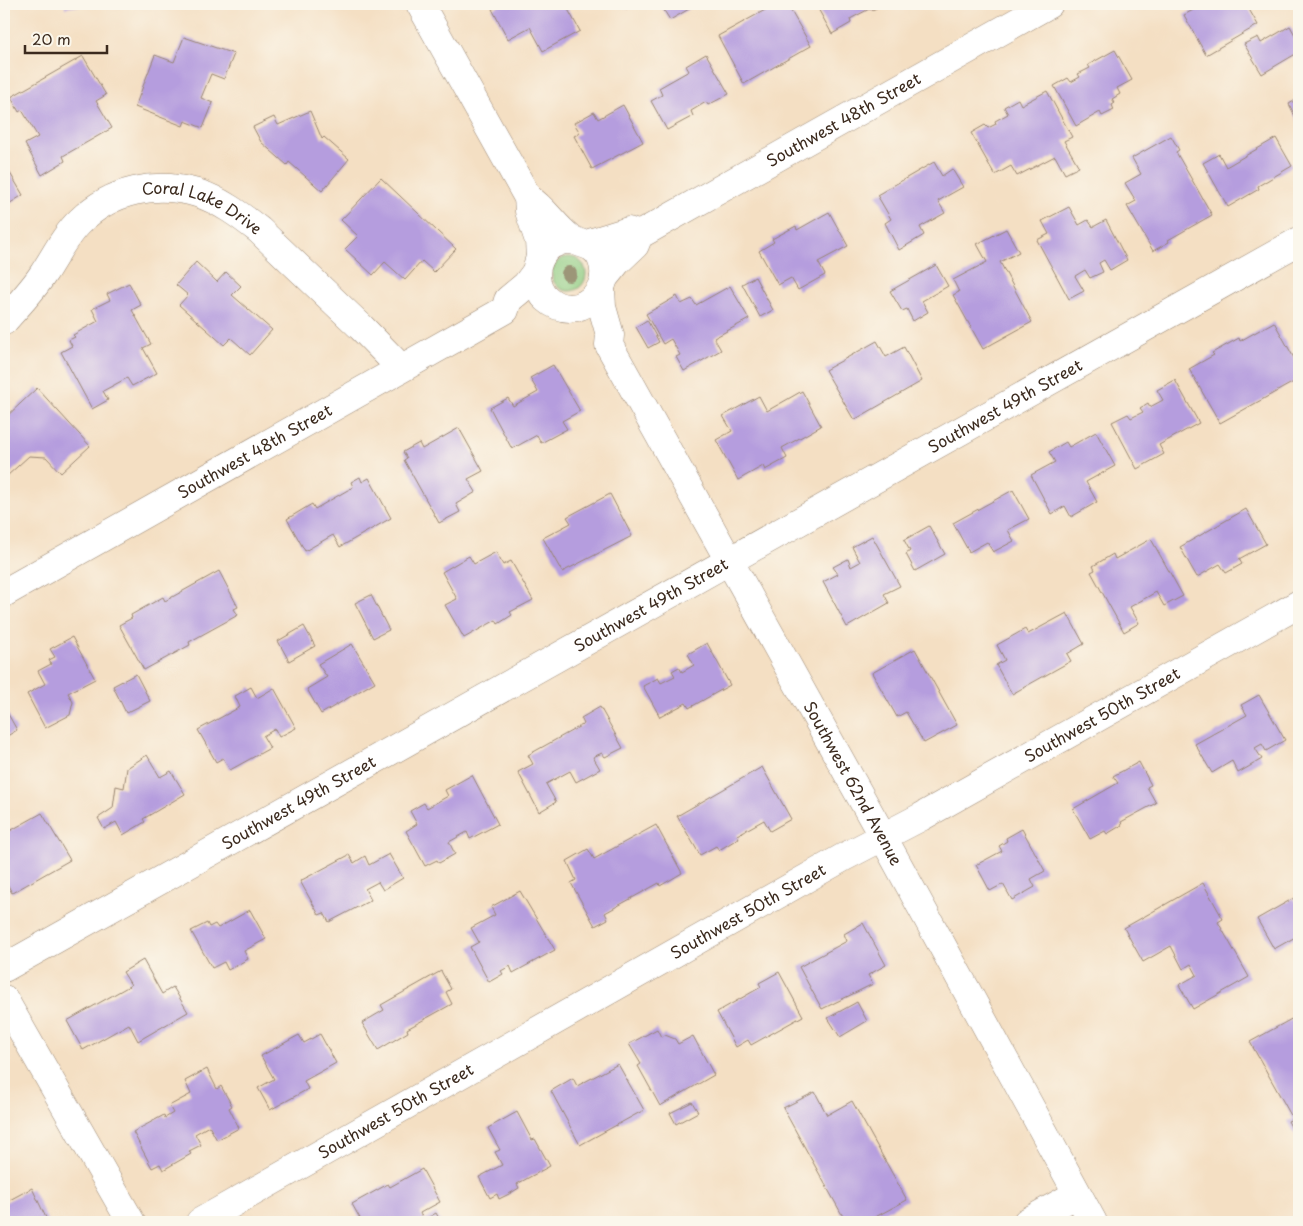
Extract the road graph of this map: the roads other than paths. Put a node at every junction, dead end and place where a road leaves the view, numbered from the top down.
1 (420, 4) edge
2 (1049, 4) edge
3 (528, 198) junction
4 (639, 236) junction
5 (1299, 241) edge
6 (579, 242) junction
7 (538, 265) junction
8 (602, 284) junction
9 (562, 305) junction
10 (505, 310) junction
11 (4, 321) edge
12 (610, 345) junction
13 (401, 368) junction
14 (729, 562) junction
15 (4, 593) edge
16 (1299, 604) edge
17 (883, 837) junction
18 (4, 968) edge
19 (4, 1000) edge
20 (1078, 1194) junction
21 (131, 1222) edge
22 (200, 1222) edge
23 (1027, 1222) edge
24 (1093, 1222) edge

1 - 3 street
2 - 4 street, Southwest 48th Street
3 - 6 street
3 - 7 street
4 - 6 street
4 - 8 street, Southwest 48th Street
5 - 14 street, Southwest 49th Street
6 - 7 street
6 - 8 street
7 - 9 street
7 - 10 street, Southwest 48th Street
8 - 9 street
8 - 12 street, Southwest 62nd Avenue
9 - 10 street, Southwest 48th Street
9 - 12 street, Southwest 62nd Avenue
10 - 13 street, Southwest 48th Street
11 - 13 street, Coral Lake Drive
12 - 14 street, Southwest 62nd Avenue
13 - 15 street, Southwest 48th Street
14 - 17 street, Southwest 62nd Avenue
14 - 18 street, Southwest 49th Street
16 - 17 street, Southwest 50th Street
17 - 20 street, Southwest 62nd Avenue
17 - 22 street, Southwest 50th Street
19 - 21 street
20 - 23 street
20 - 24 street, Southwest 62nd Avenue

